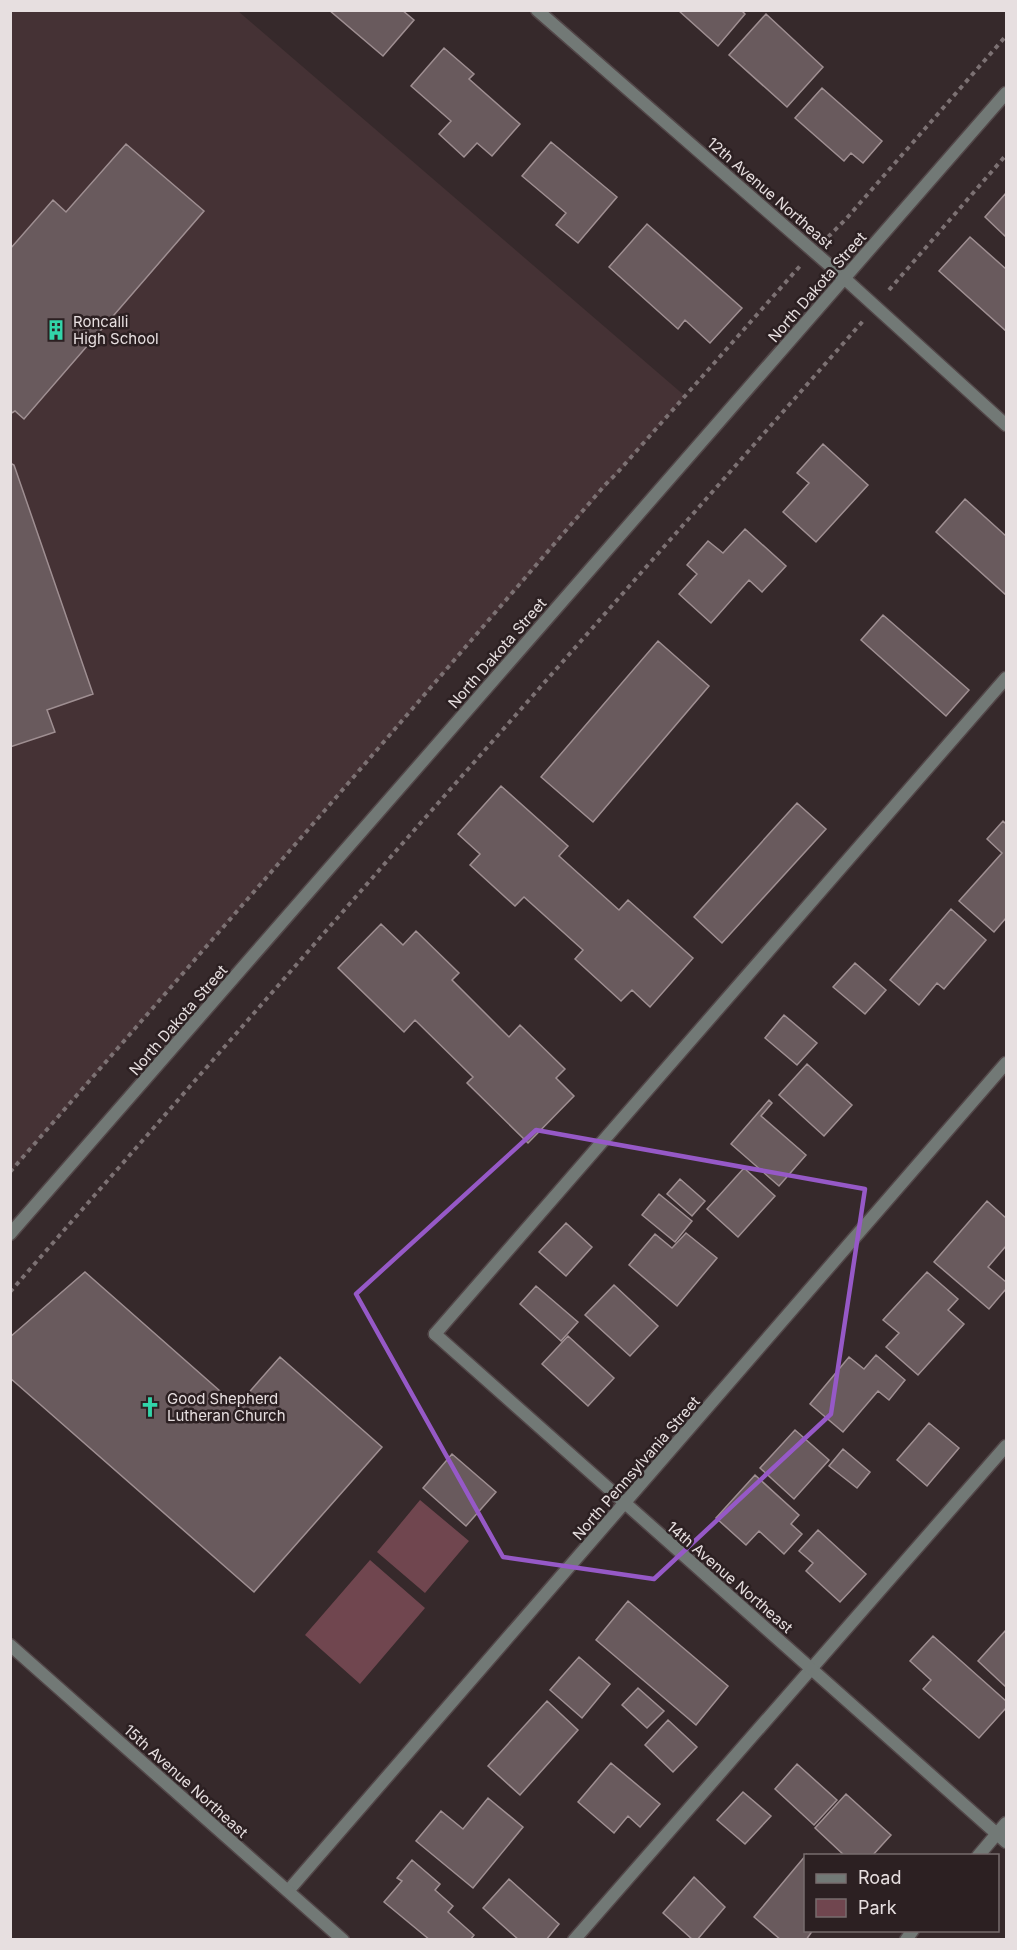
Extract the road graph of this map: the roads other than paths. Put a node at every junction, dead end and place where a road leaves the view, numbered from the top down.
1 (537, 10) edge
2 (1006, 93) edge
3 (844, 278) junction
4 (1006, 425) edge
5 (1006, 678) edge
6 (1006, 1063) edge
7 (10, 1234) edge
8 (1006, 1446) edge
9 (624, 1504) junction
10 (10, 1645) edge
11 (811, 1669) junction
12 (1006, 1823) edge
13 (1002, 1838) edge
14 (981, 1854) edge
15 (288, 1891) junction
16 (343, 1940) edge
17 (574, 1940) edge

1 - 3 street, 12th Avenue Northeast
2 - 3 street, North Dakota Street
3 - 4 street, 12th Avenue Northeast
3 - 7 street, North Dakota Street
5 - 9 street, 14th Avenue Northeast
6 - 9 street, North Pennsylvania Street
8 - 11 street
9 - 11 street, 14th Avenue Northeast
9 - 15 street, North Pennsylvania Street
10 - 15 street, 15th Avenue Northeast
11 - 13 street, 14th Avenue Northeast
11 - 17 street
12 - 13 street
13 - 14 street
15 - 16 street, 15th Avenue Northeast

